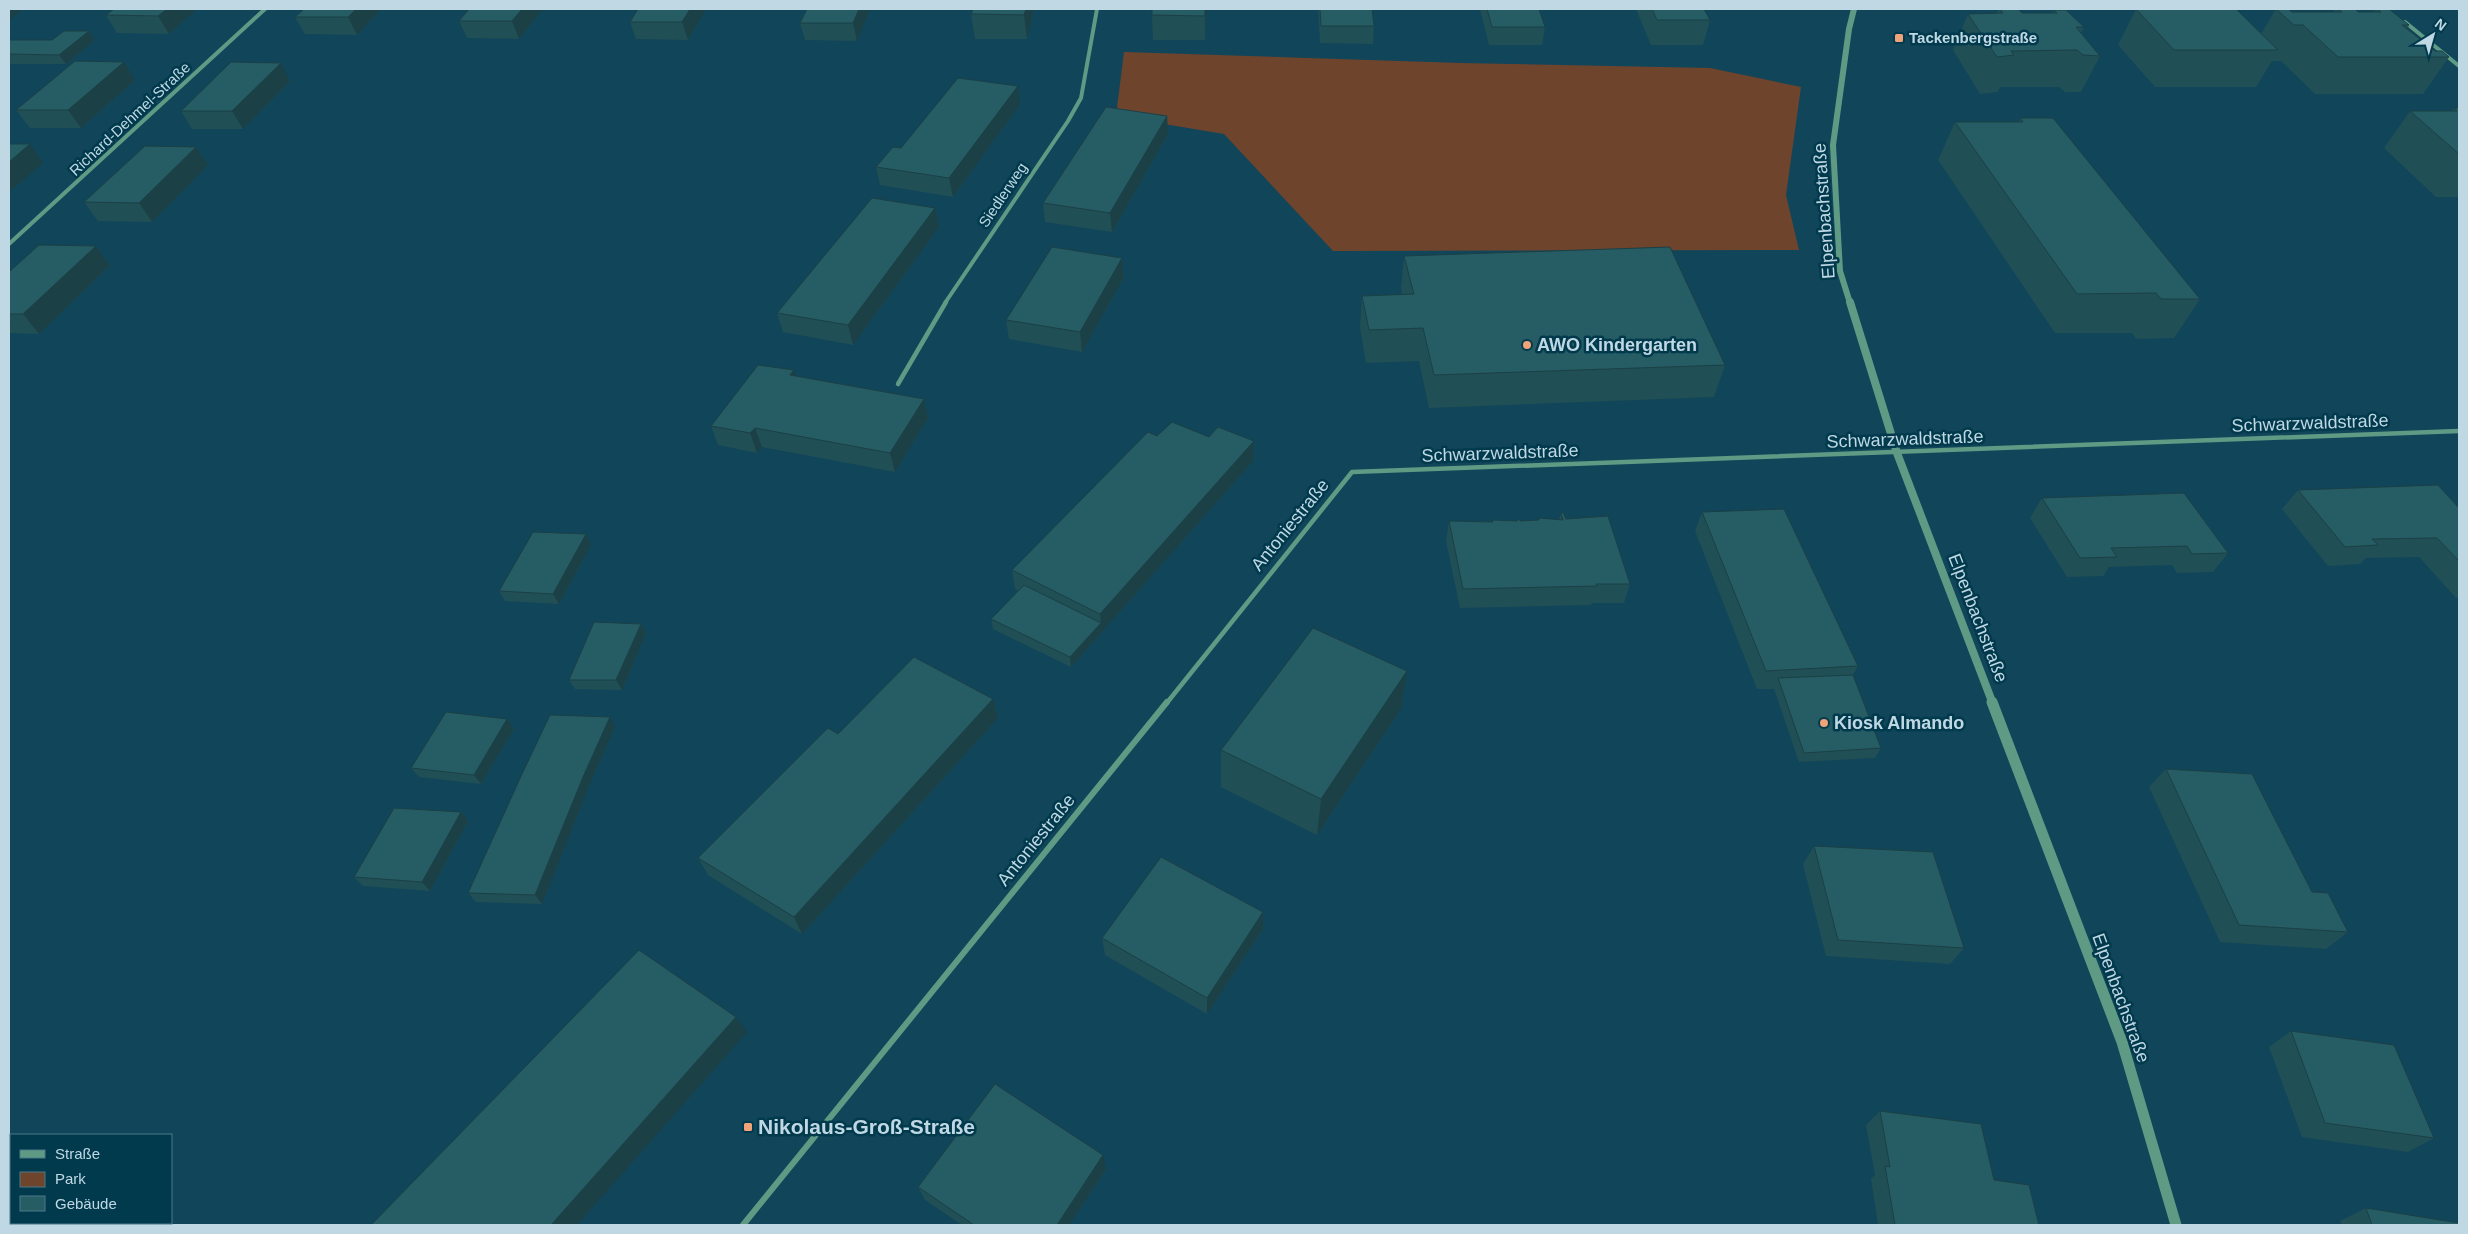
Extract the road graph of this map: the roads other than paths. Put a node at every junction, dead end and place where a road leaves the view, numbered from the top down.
1 (266, 9) edge
2 (1097, 9) edge
3 (1854, 9) edge
4 (2403, 21) edge
5 (2459, 66) edge
6 (9, 244) edge
7 (898, 384) dead end
8 (2459, 431) edge
9 (1897, 453) junction
10 (1352, 472) joint
11 (742, 1225) edge
12 (2176, 1225) edge

1 - 6 street, Richard-Dehmel-Straße
2 - 7 street, Siedlerweg
3 - 9 street, Elpenbachstraße
4 - 5 street
8 - 9 street, Schwarzwaldstraße
9 - 10 street, Schwarzwaldstraße
9 - 12 street, Elpenbachstraße
10 - 11 street, Antoniestraße

